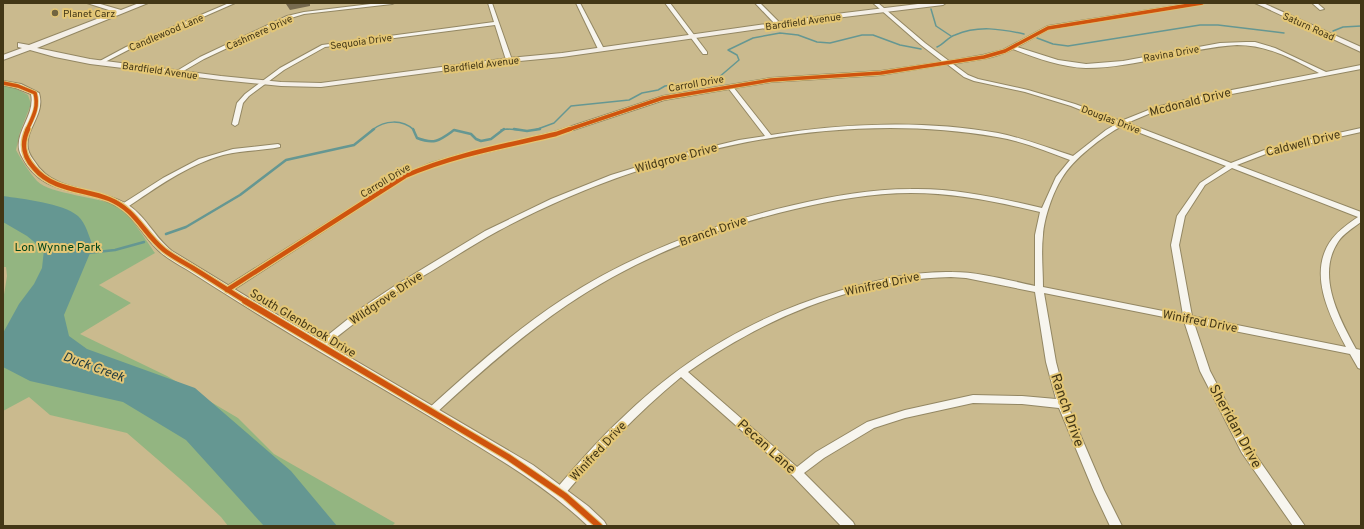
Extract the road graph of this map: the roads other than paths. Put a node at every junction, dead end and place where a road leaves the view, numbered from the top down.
1 (90, 3) edge
2 (133, 3) edge
3 (145, 3) edge
4 (233, 3) edge
5 (392, 3) edge
6 (490, 3) edge
7 (578, 3) edge
8 (666, 3) edge
9 (757, 3) edge
10 (875, 3) edge
11 (943, 3) edge
12 (1202, 3) edge
13 (1258, 3) edge
14 (1314, 3) edge
15 (1322, 9) dead end
16 (117, 11) junction
17 (883, 11) junction
18 (497, 23) junction
19 (778, 24) junction
20 (691, 36) junction
21 (25, 46) junction
22 (1012, 47) junction
23 (601, 49) junction
24 (1361, 50) edge
25 (3, 52) edge
26 (705, 53) dead end
27 (3, 58) edge
28 (509, 60) junction
29 (101, 62) junction
30 (948, 63) junction
31 (1361, 67) edge
32 (178, 72) junction
33 (1325, 74) junction
34 (3, 83) edge
35 (262, 84) junction
36 (730, 86) junction
37 (1122, 123) junction
38 (235, 124) dead end
39 (1361, 130) edge
40 (769, 137) junction
41 (278, 146) dead end
42 (1074, 158) junction
43 (1232, 165) junction
44 (123, 206) junction
45 (1044, 211) junction
46 (1361, 215) edge
47 (1361, 218) edge
48 (1039, 289) junction
49 (227, 290) junction
50 (1188, 319) junction
51 (321, 345) junction
52 (1357, 352) edge
53 (1361, 365) edge
54 (681, 372) junction
55 (1062, 404) junction
56 (432, 411) junction
57 (797, 473) junction
58 (560, 492) junction
59 (598, 526) edge
60 (849, 526) edge
61 (1116, 526) edge
62 (1299, 526) edge

1 - 16 street
2 - 16 street
3 - 16 street
4 - 29 street, Candlewood Lane
5 - 32 street, Cashmere Drive
6 - 18 street
7 - 23 street
8 - 20 street
9 - 19 street
10 - 17 street, Douglas Drive
11 - 17 street, Bardfield Avenue
12 - 22 street, Carroll Drive
13 - 24 street, Saturn Road
14 - 15 street
16 - 21 street
17 - 19 street, Bardfield Avenue
17 - 30 street, Douglas Drive
18 - 28 street
18 - 35 street, Sequoia Drive
19 - 20 street, Bardfield Avenue
20 - 23 street, Bardfield Avenue
20 - 26 street
21 - 25 street
21 - 27 street
21 - 29 street, Bardfield Avenue
22 - 30 street, Carroll Drive
22 - 33 street, Ravina Drive
23 - 28 street, Bardfield Avenue
28 - 35 street, Bardfield Avenue
29 - 32 street, Bardfield Avenue
30 - 36 street, Carroll Drive
30 - 37 street, Douglas Drive
31 - 33 street, Mcdonald Drive
32 - 35 street, Bardfield Avenue
33 - 37 street, Mcdonald Drive
34 - 44 street, South Glenbrook Drive
35 - 38 street, Sequoia Drive
36 - 40 street
36 - 49 street, Carroll Drive
37 - 42 street, Mcdonald Drive
37 - 43 street, Douglas Drive
39 - 43 street, Caldwell Drive
40 - 42 street, Wildgrove Drive
40 - 51 street, Wildgrove Drive
41 - 44 street
42 - 45 street, Mcdonald Drive
43 - 46 street, Douglas Drive
43 - 50 street, Caldwell Drive
44 - 49 street, South Glenbrook Drive
45 - 48 street, Mcdonald Drive
45 - 56 street, Branch Drive
47 - 52 street
48 - 50 street, Winifred Drive
48 - 54 street, Winifred Drive
48 - 55 street, Ranch Drive
49 - 51 street, South Glenbrook Drive
50 - 52 street, Winifred Drive
50 - 62 street, Sheridan Drive
51 - 56 street, South Glenbrook Drive
52 - 53 street
54 - 57 street, Pecan Lane
54 - 58 street, Winifred Drive
55 - 57 street
55 - 61 street, Ranch Drive
56 - 58 street, South Glenbrook Drive
57 - 60 street, Pecan Lane
58 - 59 street, South Glenbrook Drive

